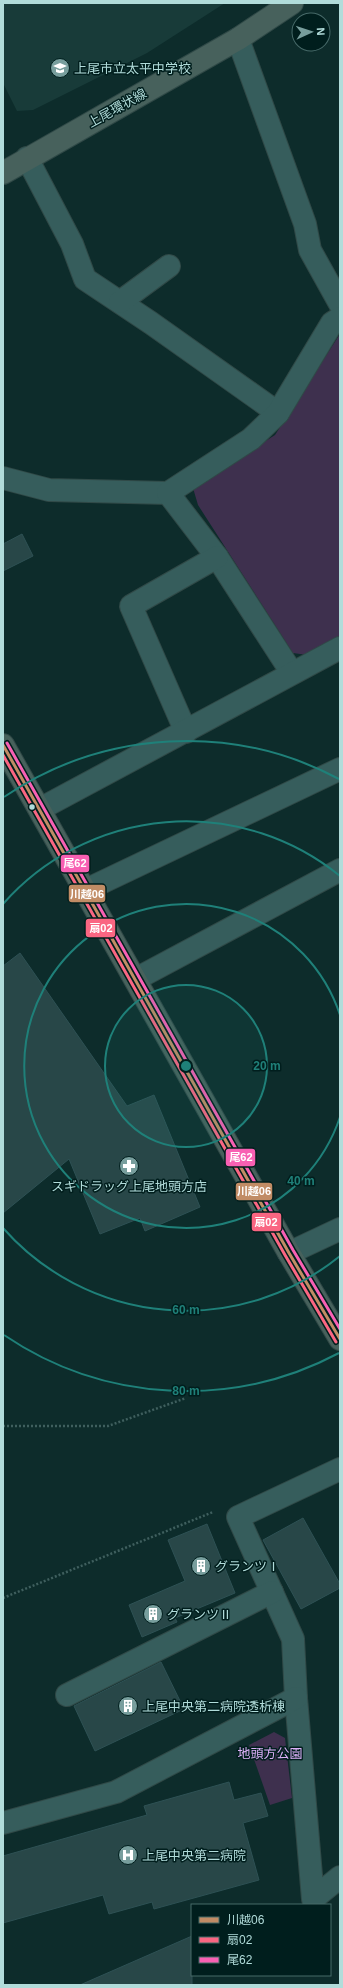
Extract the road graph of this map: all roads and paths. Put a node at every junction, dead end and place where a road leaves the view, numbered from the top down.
1 (292, 3) edge
2 (238, 39) junction
3 (27, 158) junction
4 (3, 173) edge
5 (169, 266) dead end
6 (120, 302) junction
7 (340, 304) edge
8 (340, 318) edge
9 (278, 413) junction
10 (3, 478) edge
11 (168, 493) junction
12 (217, 557) junction
13 (340, 648) edge
14 (292, 674) junction
15 (186, 732) junction
16 (3, 745) edge
17 (340, 769) edge
18 (40, 809) junction
19 (340, 870) edge
20 (86, 890) junction
21 (136, 979) junction
22 (340, 1229) edge
23 (290, 1253) junction
24 (340, 1340) edge
25 (186, 1398) dead end
26 (3, 1426) edge
27 (340, 1469) edge
28 (218, 1510) dead end
29 (272, 1592) junction
30 (3, 1598) edge
31 (67, 1694) dead end
32 (296, 1698) junction
33 (3, 1823) edge
34 (340, 1877) edge

1 - 2 main road, 上尾環状線
2 - 3 main road, 上尾環状線
2 - 7 street
3 - 4 main road, 上尾環状線
3 - 6 street
5 - 6 street
6 - 9 street
8 - 9 street
9 - 11 street
10 - 11 street
11 - 12 street
12 - 14 street
12 - 15 street
13 - 14 street
14 - 15 street
15 - 18 street
16 - 18 main road
17 - 20 street
18 - 20 main road
19 - 21 street
20 - 21 main road
21 - 23 main road
22 - 23 street
23 - 24 main road
25 - 26 path
27 - 29 street
28 - 30 path
29 - 31 street
29 - 32 street
32 - 33 street
32 - 34 street

